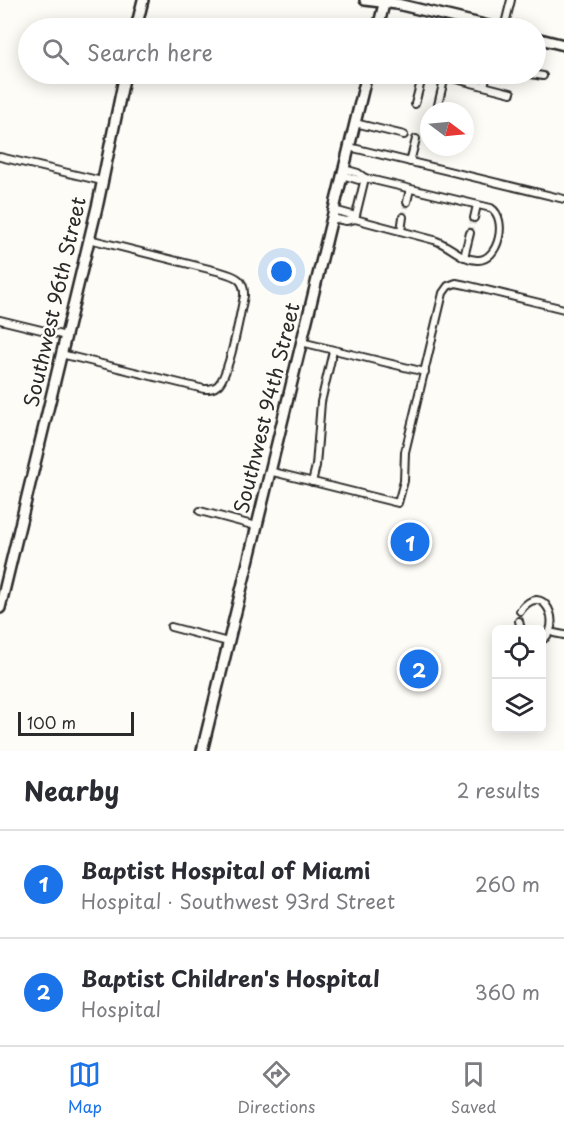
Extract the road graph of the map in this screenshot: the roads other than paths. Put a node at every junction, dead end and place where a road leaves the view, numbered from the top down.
1 (143, 0) edge
2 (365, 0) edge
3 (511, 0) edge
4 (385, 2) edge
5 (138, 18) edge
6 (381, 18) edge
7 (455, 18) edge
8 (506, 18) edge
9 (546, 40) edge
10 (564, 45) edge
11 (123, 84) edge
12 (365, 84) edge
13 (420, 84) edge
14 (443, 84) edge
15 (476, 84) edge
16 (484, 86) joint
17 (511, 93) dead end
18 (439, 102) edge
19 (415, 104) dead end
20 (355, 123) junction
21 (404, 135) dead end
22 (416, 140) dead end
23 (349, 147) junction
24 (0, 157) edge
25 (410, 162) junction
26 (343, 172) junction
27 (365, 178) junction
28 (102, 182) junction
29 (410, 189) junction
30 (564, 199) edge
31 (406, 202) tunnel mouth
32 (477, 205) junction
33 (333, 214) junction
34 (403, 217) tunnel mouth
35 (474, 218) tunnel mouth
36 (355, 219) junction
37 (400, 231) junction
38 (470, 233) tunnel mouth
39 (89, 239) junction
40 (464, 257) junction
41 (564, 309) edge
42 (0, 320) edge
43 (66, 336) junction
44 (301, 342) junction
45 (333, 351) junction
46 (61, 354) junction
47 (424, 372) junction
48 (269, 471) junction
49 (312, 482) junction
50 (200, 511) dead end
51 (256, 526) junction
52 (0, 608) edge
53 (520, 611) dead end
54 (519, 621) dead end
55 (520, 625) edge
56 (171, 627) dead end
57 (554, 633) junction
58 (564, 636) edge
59 (546, 638) edge
60 (228, 642) junction
61 (202, 751) edge

1 - 5 street
2 - 4 street
3 - 8 street
4 - 6 street
4 - 7 street
9 - 10 street
11 - 28 street, Southwest 96th Street
12 - 20 street, Southwest 94th Street
13 - 19 street
14 - 18 street
15 - 16 street
16 - 17 street
20 - 21 street
20 - 23 street, Southwest 94th Street
22 - 25 street
23 - 25 street
23 - 26 street, Southwest 94th Street
24 - 28 street
25 - 30 street
26 - 27 street
26 - 33 street, Southwest 94th Street
27 - 29 street
27 - 36 street
28 - 39 street, Southwest 96th Street
29 - 31 street
29 - 32 street
32 - 35 street
32 - 40 street
33 - 36 street
33 - 44 street, Southwest 94th Street
34 - 37 street
36 - 37 street
37 - 40 street
38 - 40 street
39 - 43 street, Southwest 96th Street
39 - 46 street
41 - 47 street
42 - 43 street
43 - 46 street, Southwest 96th Street
44 - 45 street
44 - 48 street, Southwest 94th Street
45 - 47 street
45 - 49 street
46 - 52 street, Southwest 96th Street
47 - 49 street
48 - 49 street
48 - 51 street, Southwest 94th Street
50 - 51 street
51 - 60 street, Southwest 94th Street
53 - 57 street
54 - 55 street
56 - 60 street
57 - 58 street
57 - 59 street
60 - 61 street, Southwest 94th Street

